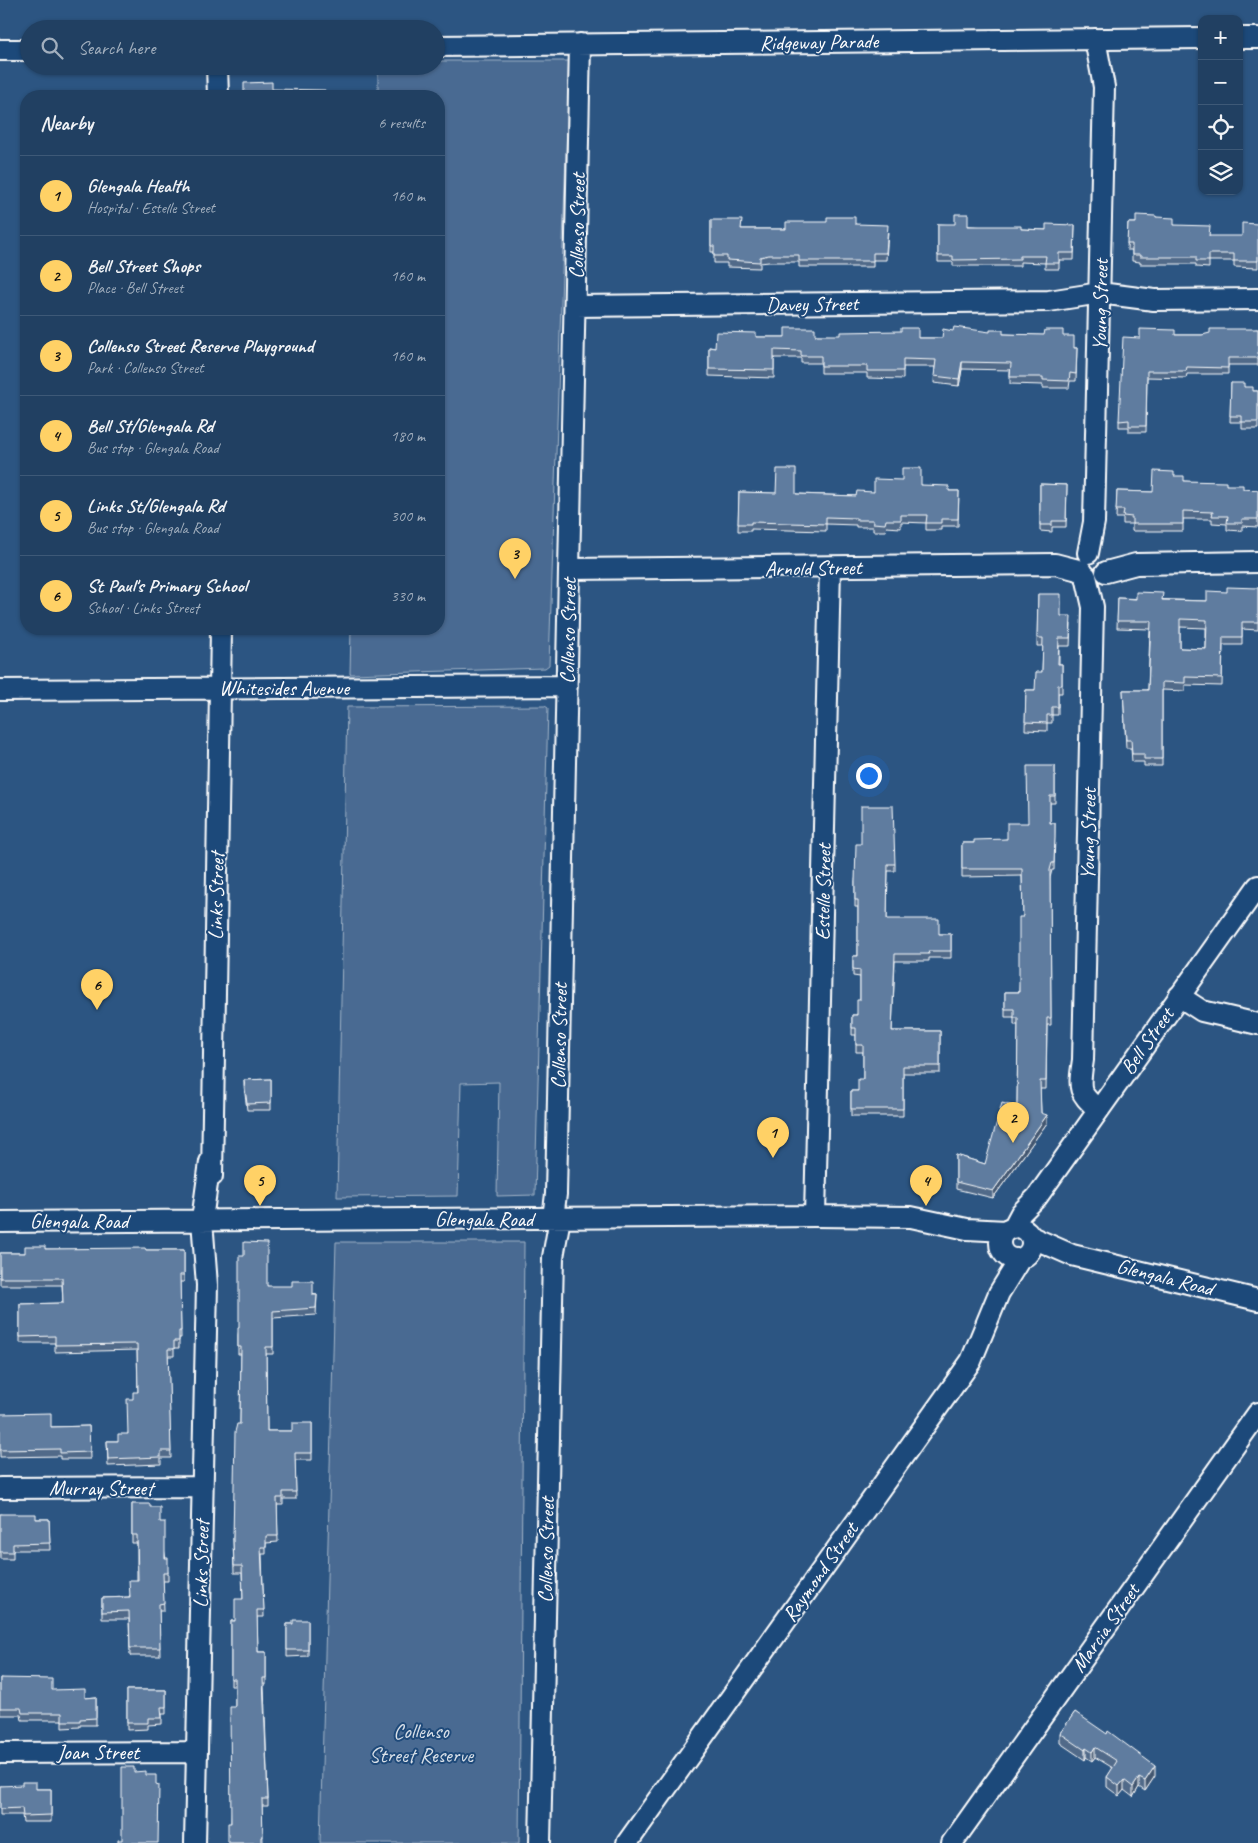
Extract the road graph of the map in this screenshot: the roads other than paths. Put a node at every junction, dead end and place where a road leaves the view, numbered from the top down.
1 (1198, 38) edge
2 (1243, 38) edge
3 (1258, 38) edge
4 (1104, 39) junction
5 (580, 44) junction
6 (445, 46) edge
7 (0, 50) edge
8 (20, 50) edge
9 (217, 75) edge
10 (218, 90) edge
11 (1258, 299) edge
12 (1100, 301) junction
13 (575, 306) junction
14 (1258, 562) edge
15 (1095, 564) junction
16 (830, 568) junction
17 (570, 569) junction
18 (221, 635) edge
19 (567, 686) junction
20 (221, 688) junction
21 (0, 690) edge
22 (1258, 886) edge
23 (1179, 996) junction
24 (1258, 1024) edge
25 (1104, 1102) junction
26 (816, 1216) junction
27 (553, 1218) junction
28 (208, 1220) junction
29 (0, 1222) edge
30 (1016, 1243) junction
31 (1258, 1300) edge
32 (1258, 1413) edge
33 (202, 1487) junction
34 (0, 1488) edge
35 (0, 1752) edge
36 (197, 1752) junction
37 (195, 1843) edge
38 (540, 1843) edge
39 (627, 1843) edge
40 (952, 1843) edge

1 - 4 street, Ridgeway Parade
2 - 3 street
4 - 5 street, Ridgeway Parade
4 - 12 street, Young Street
5 - 6 street, Ridgeway Parade
5 - 13 street, Collenso Street
7 - 8 street
9 - 10 street
11 - 12 street, Davey Street
12 - 13 street, Davey Street
12 - 15 street, Young Street
13 - 17 street, Collenso Street
14 - 15 street, Arnold Street
15 - 16 street, Arnold Street
15 - 25 street, Young Street
16 - 17 street, Arnold Street
16 - 26 street, Estelle Street
17 - 19 street, Collenso Street
18 - 20 street, Links Street
19 - 20 street, Whitesides Avenue
19 - 27 street, Collenso Street
20 - 21 street, Whitesides Avenue
20 - 28 street, Links Street
22 - 23 street, Bell Street
23 - 24 street
23 - 25 street, Bell Street
25 - 30 street, Bell Street
26 - 27 street, Glengala Road
26 - 30 street, Glengala Road
27 - 28 street, Glengala Road
27 - 38 street, Collenso Street
28 - 29 street, Glengala Road
28 - 33 street, Links Street
30 - 31 street, Glengala Road
30 - 39 street, Raymond Street
32 - 40 street, Marcia Street
33 - 34 street, Murray Street
33 - 36 street, Links Street
35 - 36 street, Joan Street
36 - 37 street, Links Street

